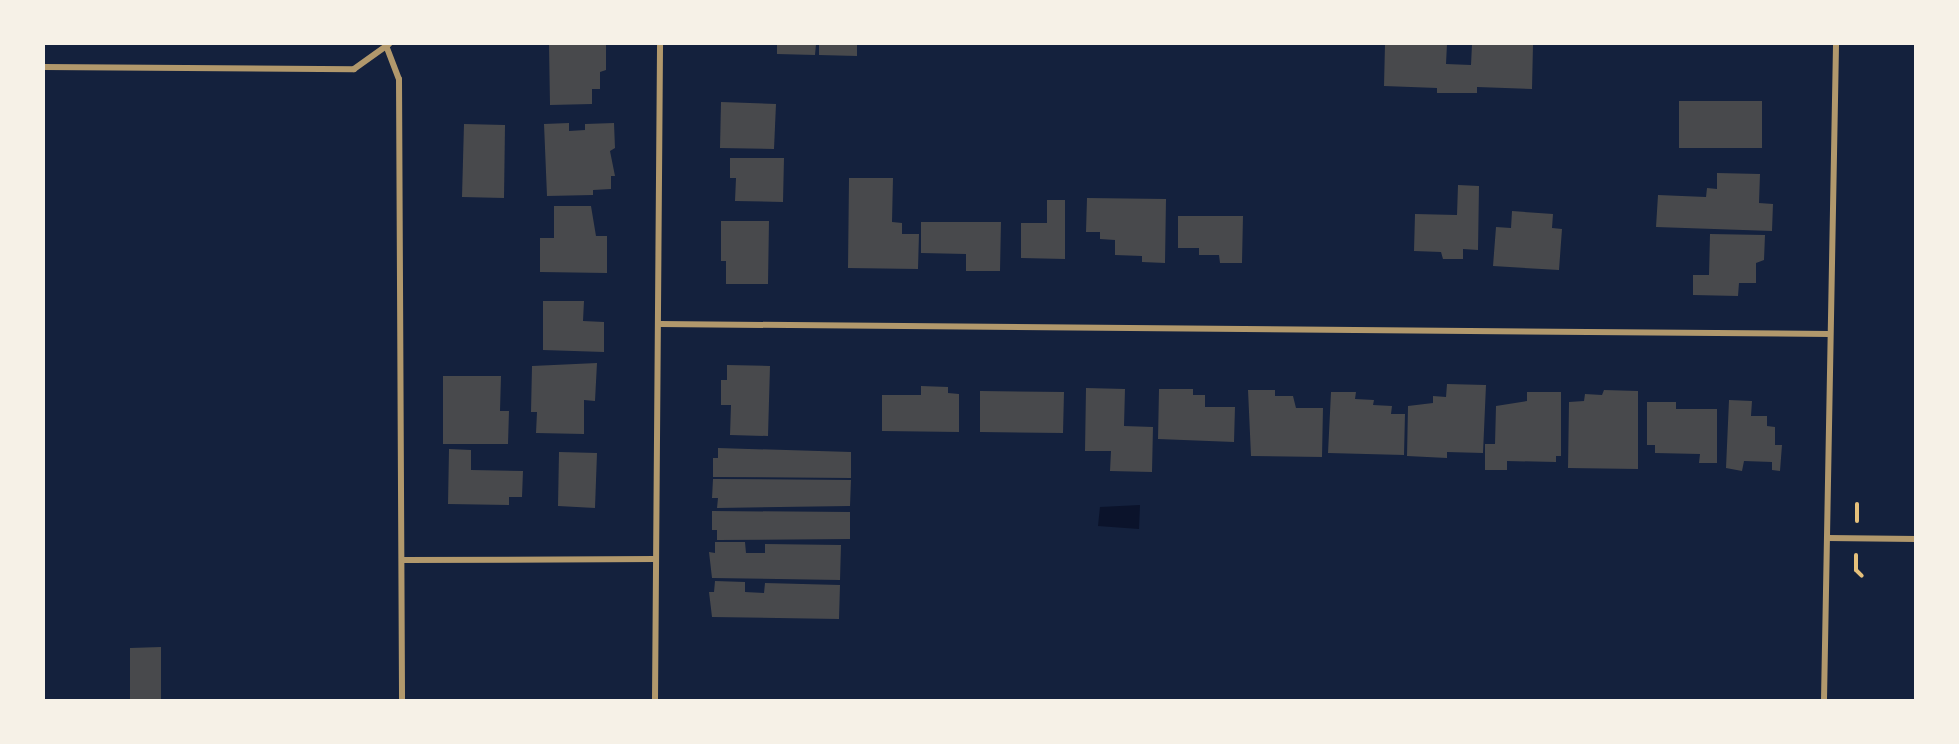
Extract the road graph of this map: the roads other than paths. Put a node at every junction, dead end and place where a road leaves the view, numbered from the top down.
1 (660, 44) edge
2 (1836, 44) edge
3 (388, 46) edge
4 (44, 67) edge
5 (660, 324) junction
6 (1830, 334) junction
7 (1828, 538) junction
8 (1916, 539) edge
9 (656, 559) junction
10 (404, 560) junction
11 (402, 700) edge
12 (654, 700) edge
13 (1824, 700) edge

1 - 5 street
2 - 6 street
3 - 4 street
3 - 10 street
5 - 6 street
5 - 9 street
6 - 7 street
7 - 8 street
7 - 13 street
9 - 10 street
9 - 12 street
10 - 11 street

